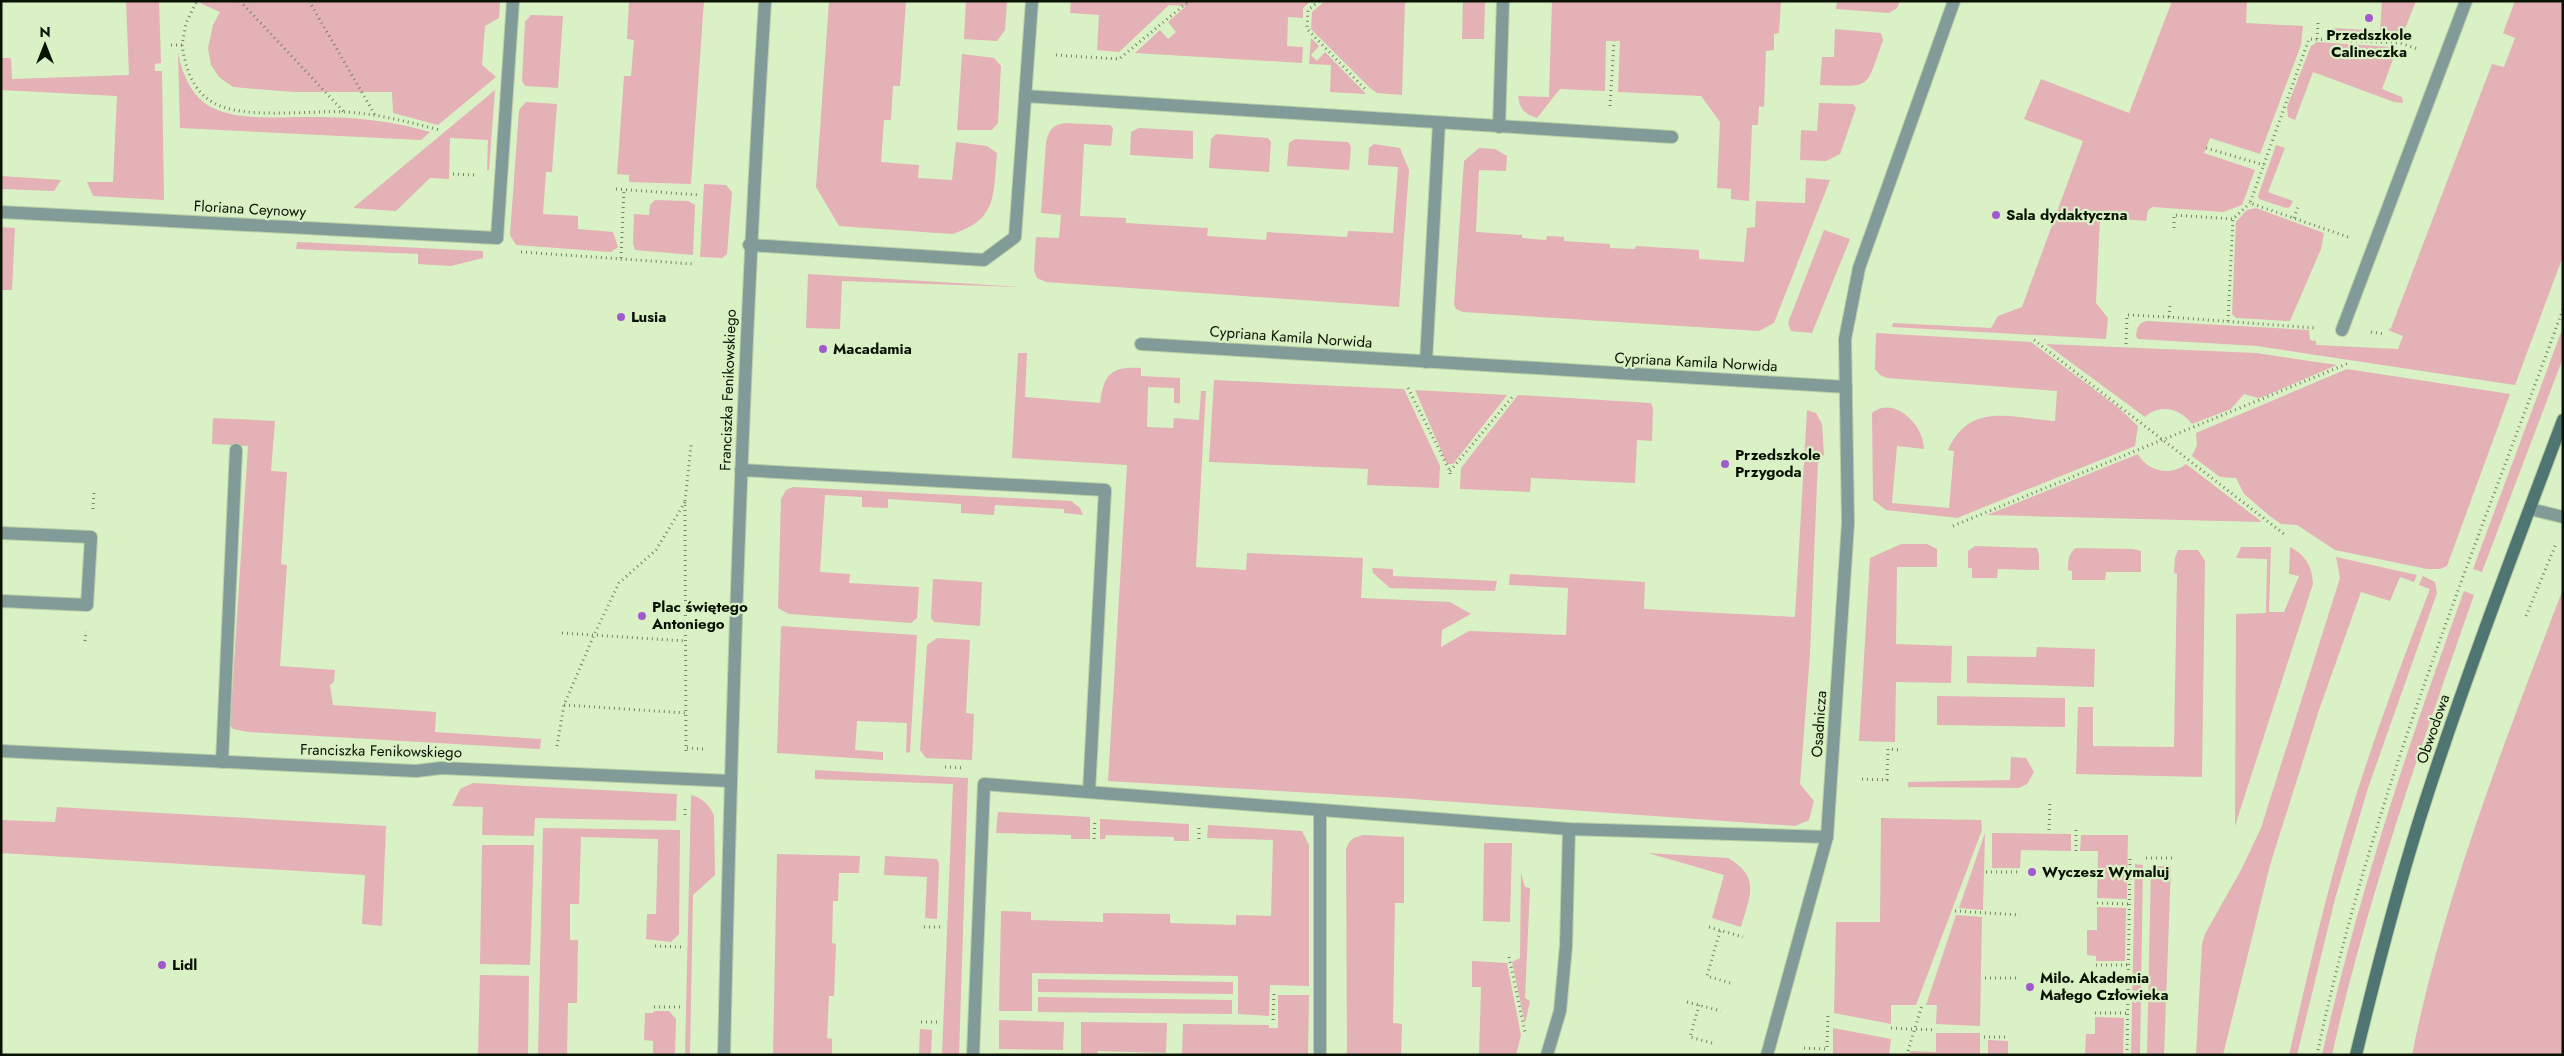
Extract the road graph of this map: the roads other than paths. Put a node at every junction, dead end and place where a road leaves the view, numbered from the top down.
1 (513, 1) edge
2 (765, 1) edge
3 (1032, 1) edge
4 (1502, 1) edge
5 (1954, 1) edge
6 (2466, 1) edge
7 (1025, 96) junction
8 (1439, 123) junction
9 (1500, 126) junction
10 (1672, 137) dead end
11 (1, 212) edge
12 (749, 245) junction
13 (2342, 330) road end
14 (1141, 344) dead end
15 (1426, 362) junction
16 (1846, 387) junction
17 (2563, 420) edge
18 (236, 450) dead end
19 (741, 470) junction
20 (2530, 509) junction
21 (2563, 517) edge
22 (1, 533) edge
23 (1, 601) edge
24 (1, 751) edge
25 (222, 762) junction
26 (731, 781) junction
27 (1089, 792) junction
28 (1320, 811) junction
29 (1569, 829) junction
30 (1827, 837) junction
31 (724, 1055) edge
32 (973, 1055) edge
33 (1320, 1055) edge
34 (1547, 1055) edge
35 (1767, 1055) edge
36 (2356, 1055) edge

1 - 11 street, Floriana Ceynowy
2 - 12 street, Franciszka Fenikowskiego
3 - 7 street
4 - 9 street
5 - 16 street
6 - 13 street
7 - 8 street
7 - 12 street
8 - 9 street
8 - 15 street
9 - 10 street
12 - 19 street, Franciszka Fenikowskiego
14 - 15 street, Cypriana Kamila Norwida
15 - 16 street, Cypriana Kamila Norwida
16 - 30 street, Osadnicza
17 - 20 main road, Obwodowa
18 - 25 street
19 - 26 street, Franciszka Fenikowskiego
19 - 27 street
20 - 21 street
20 - 36 main road, Obwodowa
22 - 23 street
24 - 25 street, Franciszka Fenikowskiego
25 - 26 street, Franciszka Fenikowskiego
26 - 31 street, Franciszka Fenikowskiego
27 - 28 street
27 - 32 street
28 - 29 street
28 - 33 street
29 - 30 street
29 - 34 street
30 - 35 street, Osadnicza

